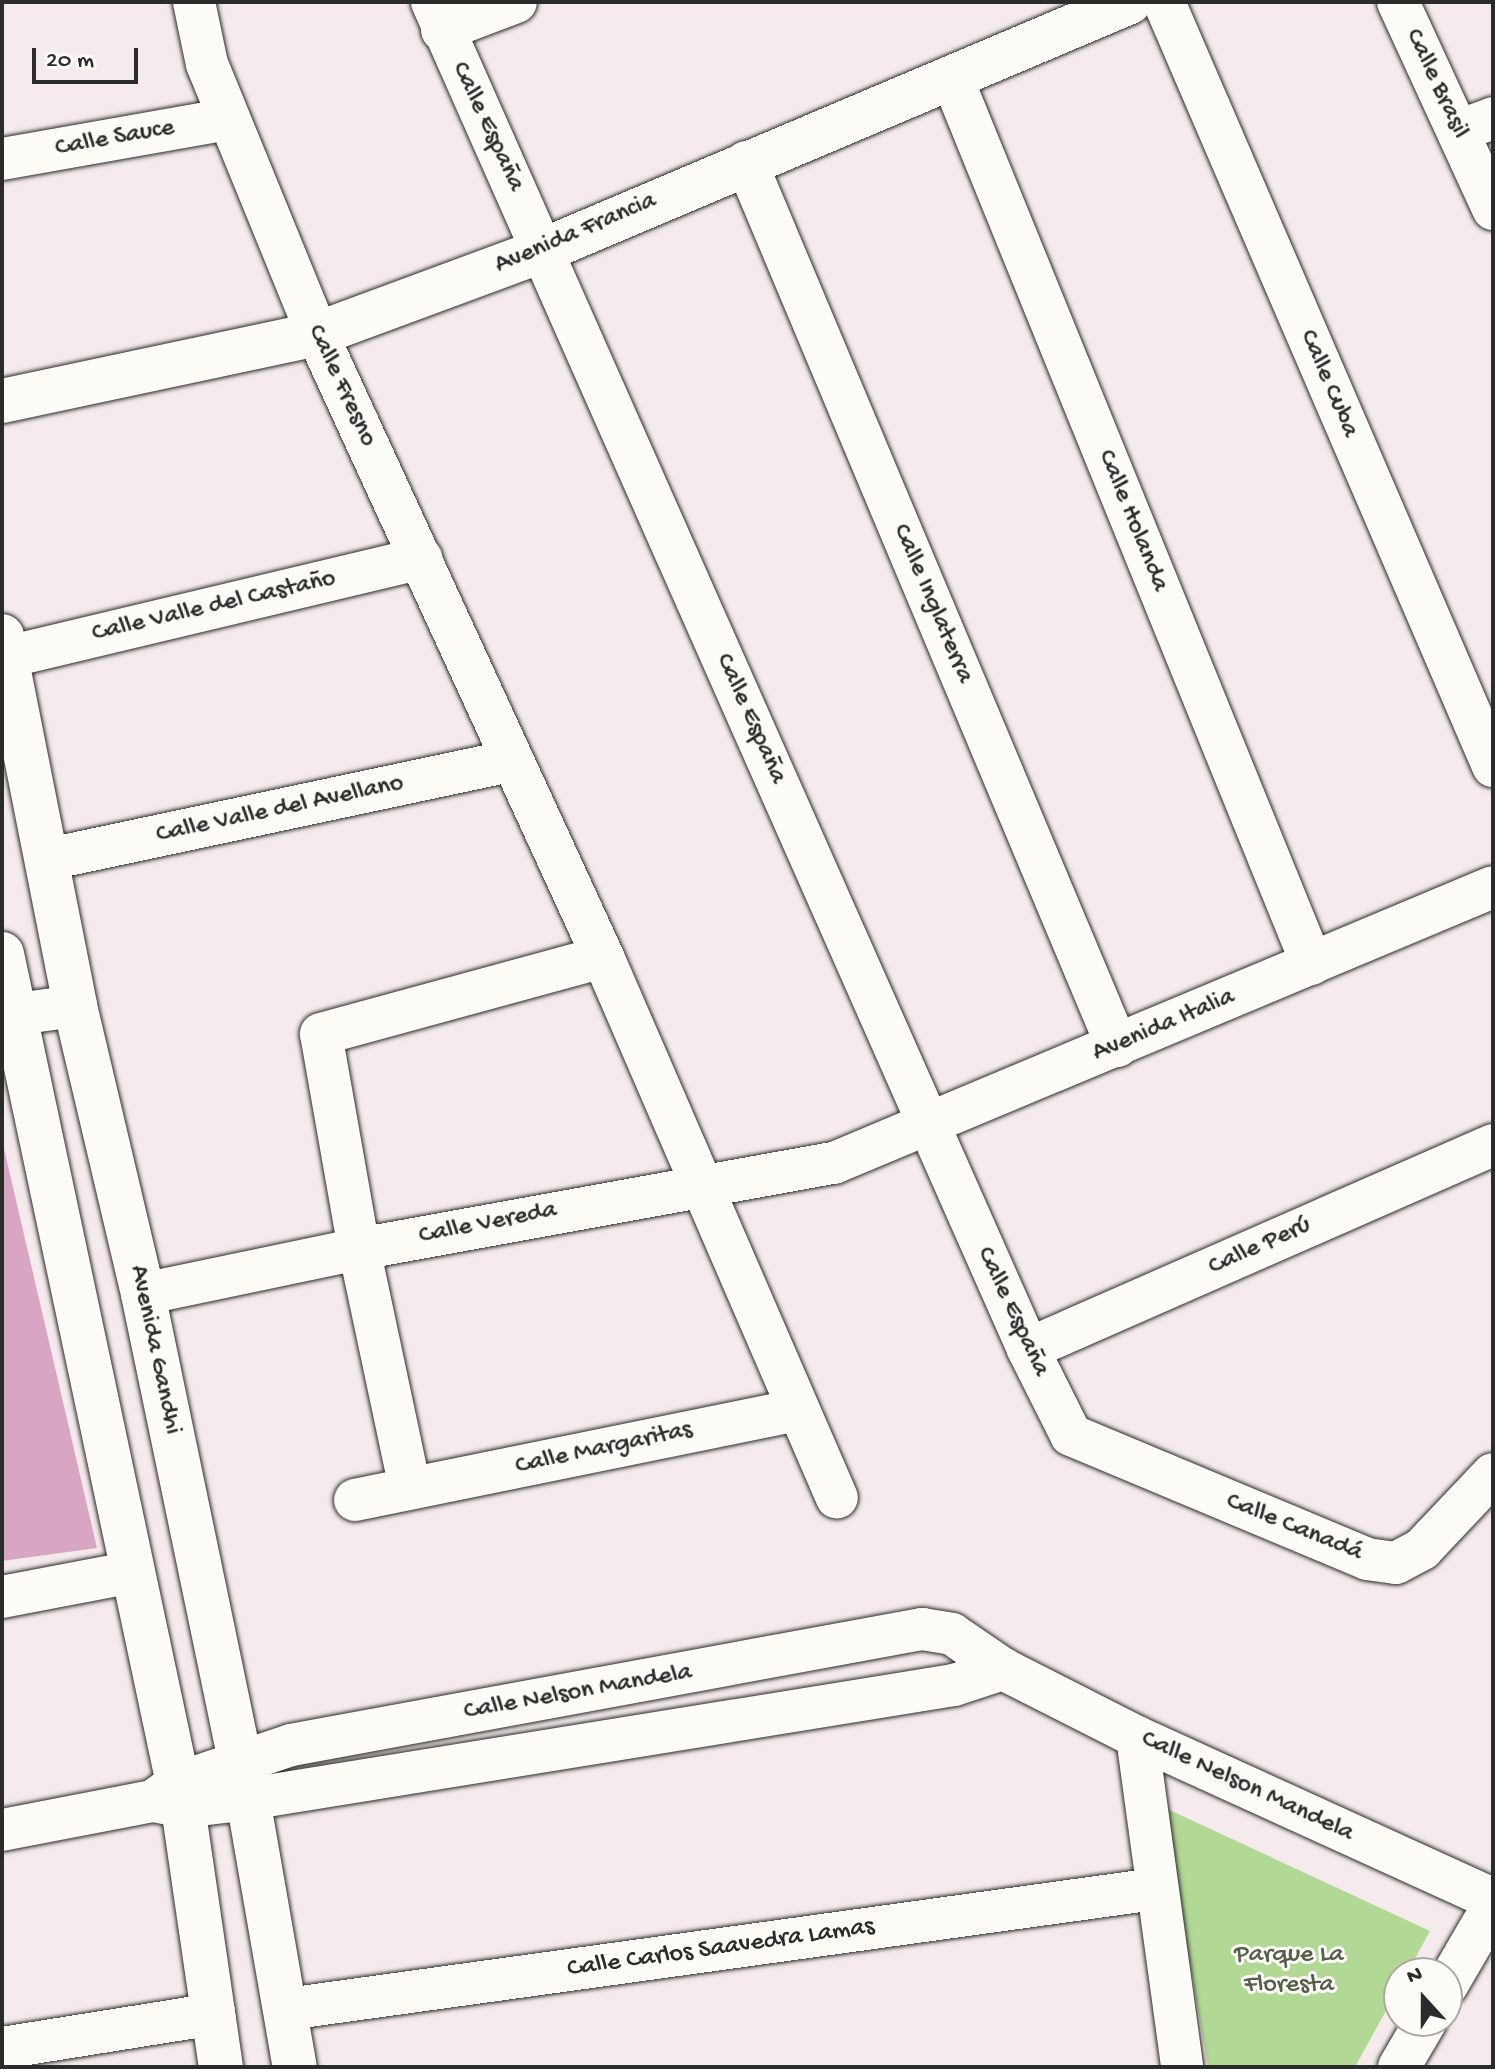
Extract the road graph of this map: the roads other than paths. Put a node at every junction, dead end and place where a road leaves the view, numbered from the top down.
1 (194, 2) edge
2 (516, 2) edge
3 (1130, 2) edge
4 (1164, 2) edge
5 (1398, 2) edge
6 (437, 16) edge
7 (952, 78) junction
8 (229, 119) junction
9 (1476, 124) edge
10 (2, 159) edge
11 (746, 162) junction
12 (1493, 209) edge
13 (544, 250) junction
14 (317, 334) junction
15 (2, 401) edge
16 (421, 558) junction
17 (4, 646) edge
18 (512, 761) junction
19 (1493, 766) edge
20 (49, 859) junction
21 (1493, 887) edge
22 (2, 954) edge
23 (603, 957) junction
24 (1312, 964) junction
25 (75, 1006) junction
26 (8, 1016) edge
27 (1117, 1046) junction
28 (929, 1126) junction
29 (1493, 1145) edge
30 (834, 1163) joint
31 (701, 1184) junction
32 (359, 1249) junction
33 (143, 1294) junction
34 (1028, 1349) junction
35 (797, 1410) junction
36 (1071, 1435) joint
37 (1493, 1474) edge
38 (410, 1488) junction
39 (837, 1498) dead end
40 (355, 1500) dead end
41 (133, 1572) junction
42 (2, 1597) edge
43 (1003, 1669) junction
44 (1137, 1737) junction
45 (244, 1780) junction
46 (172, 1797) junction
47 (2, 1830) edge
48 (1155, 1889) junction
49 (1493, 1899) edge
50 (1493, 1906) edge
51 (1463, 1958) edge
52 (287, 2009) junction
53 (214, 2014) junction
54 (1417, 2037) edge
55 (2, 2048) edge
56 (221, 2067) edge
57 (295, 2067) edge
58 (1182, 2067) edge
59 (1399, 2067) edge

1 - 8 street, Calle Fresno
2 - 6 street
3 - 7 street, Avenida Francia
4 - 19 street, Calle Cuba
5 - 9 street, Calle Brasil
6 - 13 street, Calle España
7 - 11 street, Avenida Francia
7 - 24 street, Calle Holanda
8 - 10 street, Calle Sauce
8 - 14 street, Calle Fresno
9 - 12 street, Calle Brasil
11 - 13 street, Avenida Francia
11 - 27 street, Calle Inglaterra
13 - 14 street, Avenida Francia
13 - 28 street, Calle España
14 - 15 street, Avenida Francia
14 - 16 street, Calle Fresno
16 - 17 street, Calle Valle del Castaño
16 - 18 street, Calle Fresno
17 - 20 street, Avenida Gandhi
18 - 20 street, Calle Valle del Avellano
18 - 23 street, Calle Fresno
20 - 25 street, Avenida Gandhi
21 - 24 street, Avenida Italia
22 - 26 street
23 - 31 street, Calle Fresno
23 - 32 street
24 - 27 street, Avenida Italia
25 - 26 street
25 - 33 street, Avenida Gandhi
26 - 41 street
27 - 28 street, Avenida Italia
28 - 30 street, Avenida Italia
28 - 34 street, Calle España
29 - 34 street, Calle Perú
30 - 31 street, Calle Vereda
31 - 32 street, Calle Vereda
31 - 35 street, Calle Fresno
32 - 33 street, Calle Vereda
32 - 38 street
33 - 45 street, Avenida Gandhi
34 - 36 street, Calle España
35 - 38 street, Calle Margaritas
35 - 39 street, Calle Fresno
36 - 37 street, Calle Canadá
38 - 40 street, Calle Margaritas
41 - 42 street
41 - 46 street
43 - 44 street, Calle Nelson Mandela
43 - 45 street, Calle Nelson Mandela
43 - 45 street, Calle Nelson Mandela
44 - 48 street
44 - 49 street, Calle Nelson Mandela
45 - 46 street, Calle Nelson Mandela
45 - 52 street, Avenida Gandhi
46 - 47 street, Calle Nelson Mandela
46 - 53 street
48 - 52 street, Calle Carlos Saavedra Lamas
48 - 58 street
50 - 51 street
52 - 57 street, Avenida Gandhi
53 - 55 street
53 - 56 street
54 - 59 street

